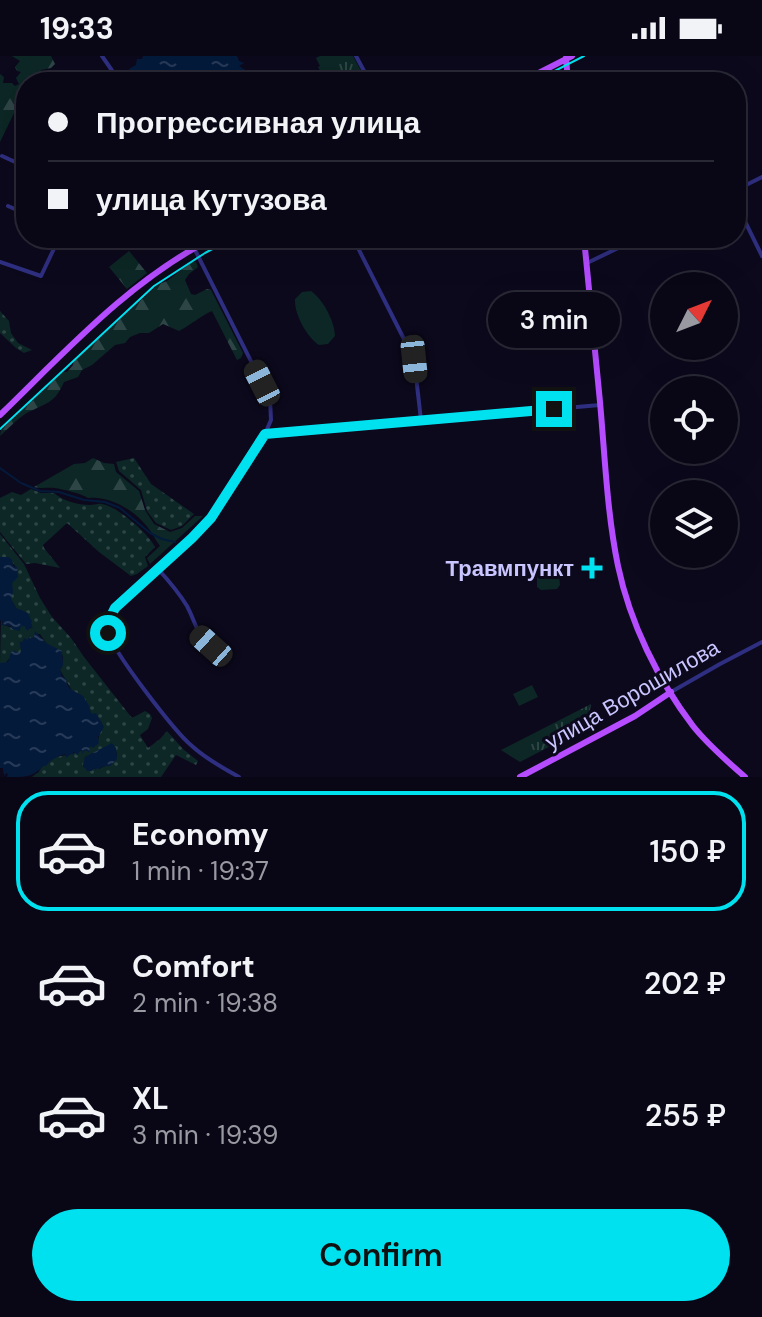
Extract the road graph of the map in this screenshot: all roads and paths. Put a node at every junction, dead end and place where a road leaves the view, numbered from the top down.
1 (568, 57) edge
2 (540, 72) edge
3 (2, 156) edge
4 (15, 162) edge
5 (8, 206) dead end
6 (16, 210) edge
7 (746, 223) edge
8 (54, 248) edge
9 (194, 248) joint
10 (358, 248) edge
11 (585, 248) edge
12 (618, 248) edge
13 (762, 256) edge
14 (0, 262) edge
15 (586, 263) junction
16 (600, 405) junction
17 (0, 415) edge
18 (421, 420) junction
19 (265, 434) junction
20 (158, 569) junction
21 (762, 642) edge
22 (221, 645) dead end
23 (671, 692) junction
24 (239, 777) edge
25 (520, 777) edge
26 (745, 777) edge

1 - 2 main road
3 - 4 street
5 - 6 street
7 - 13 street
8 - 14 street
9 - 17 main road
9 - 19 street
10 - 18 street
11 - 15 main road
12 - 15 street
15 - 16 main road
16 - 18 street
16 - 23 main road
18 - 19 street
19 - 20 street
20 - 22 street
20 - 24 street
21 - 23 street, улица Ворошилова
23 - 25 main road, улица Ворошилова
23 - 26 main road

